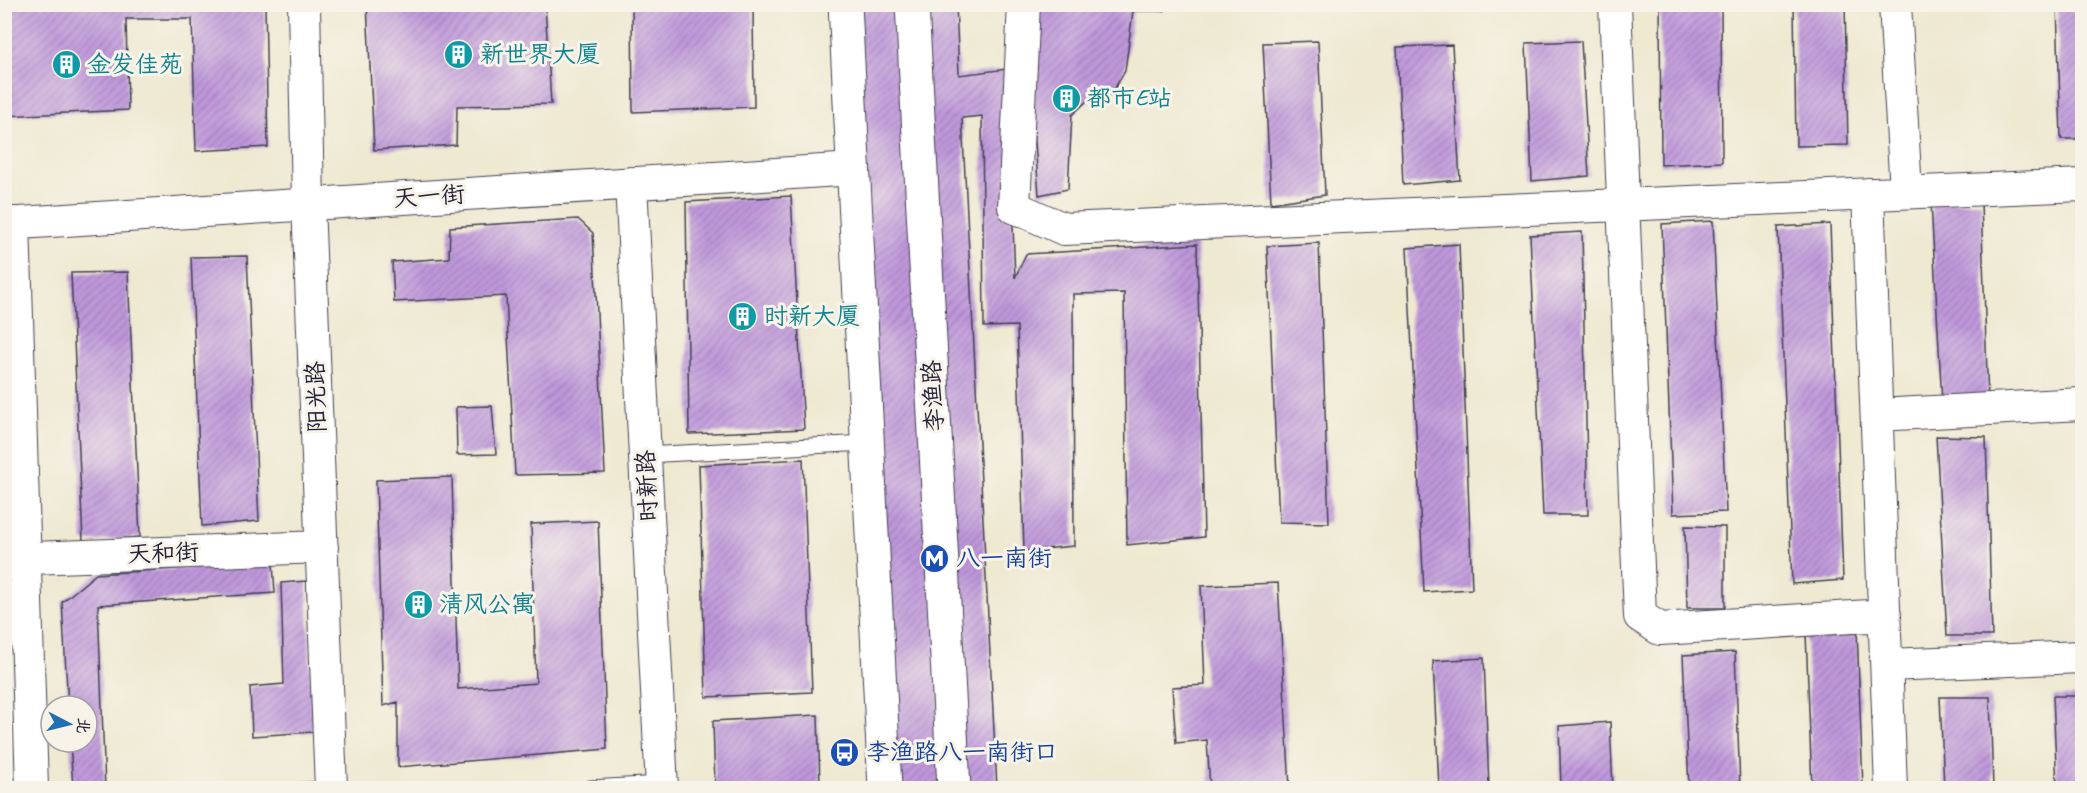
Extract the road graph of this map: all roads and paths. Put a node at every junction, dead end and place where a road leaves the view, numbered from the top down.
1 (304, 4) edge
2 (845, 4) edge
3 (912, 4) edge
4 (1024, 4) edge
5 (1615, 4) edge
6 (1895, 4) edge
7 (854, 169) junction
8 (631, 183) junction
9 (2082, 184) edge
10 (1906, 192) junction
11 (1868, 194) junction
12 (308, 203) junction
13 (1624, 204) junction
14 (9, 223) edge
15 (2082, 404) edge
16 (1877, 415) junction
17 (866, 443) junction
18 (645, 455) junction
19 (322, 547) junction
20 (15, 558) edge
21 (1885, 615) junction
22 (2082, 657) edge
23 (1887, 665) junction
24 (662, 786) edge
25 (32, 789) edge
26 (332, 789) edge
27 (590, 789) edge
28 (885, 789) edge
29 (954, 789) edge
30 (1891, 789) edge

1 - 12 street, 阳光路
2 - 7 main road
3 - 29 main road, 李渔路
4 - 13 street
5 - 13 street
6 - 10 street
7 - 8 street, 天一街
7 - 17 main road
8 - 12 street, 天一街
8 - 18 street, 时新路
9 - 10 street
10 - 11 street
11 - 13 street
11 - 16 street
12 - 14 street, 天一街
12 - 19 street, 阳光路
13 - 21 street
14 - 20 street
15 - 16 street
16 - 21 street
17 - 18 lane
17 - 28 main road
18 - 24 street, 时新路
19 - 20 street, 天和街
19 - 26 street, 阳光路
20 - 25 street
21 - 23 street
22 - 23 street
23 - 30 street
24 - 27 lane

